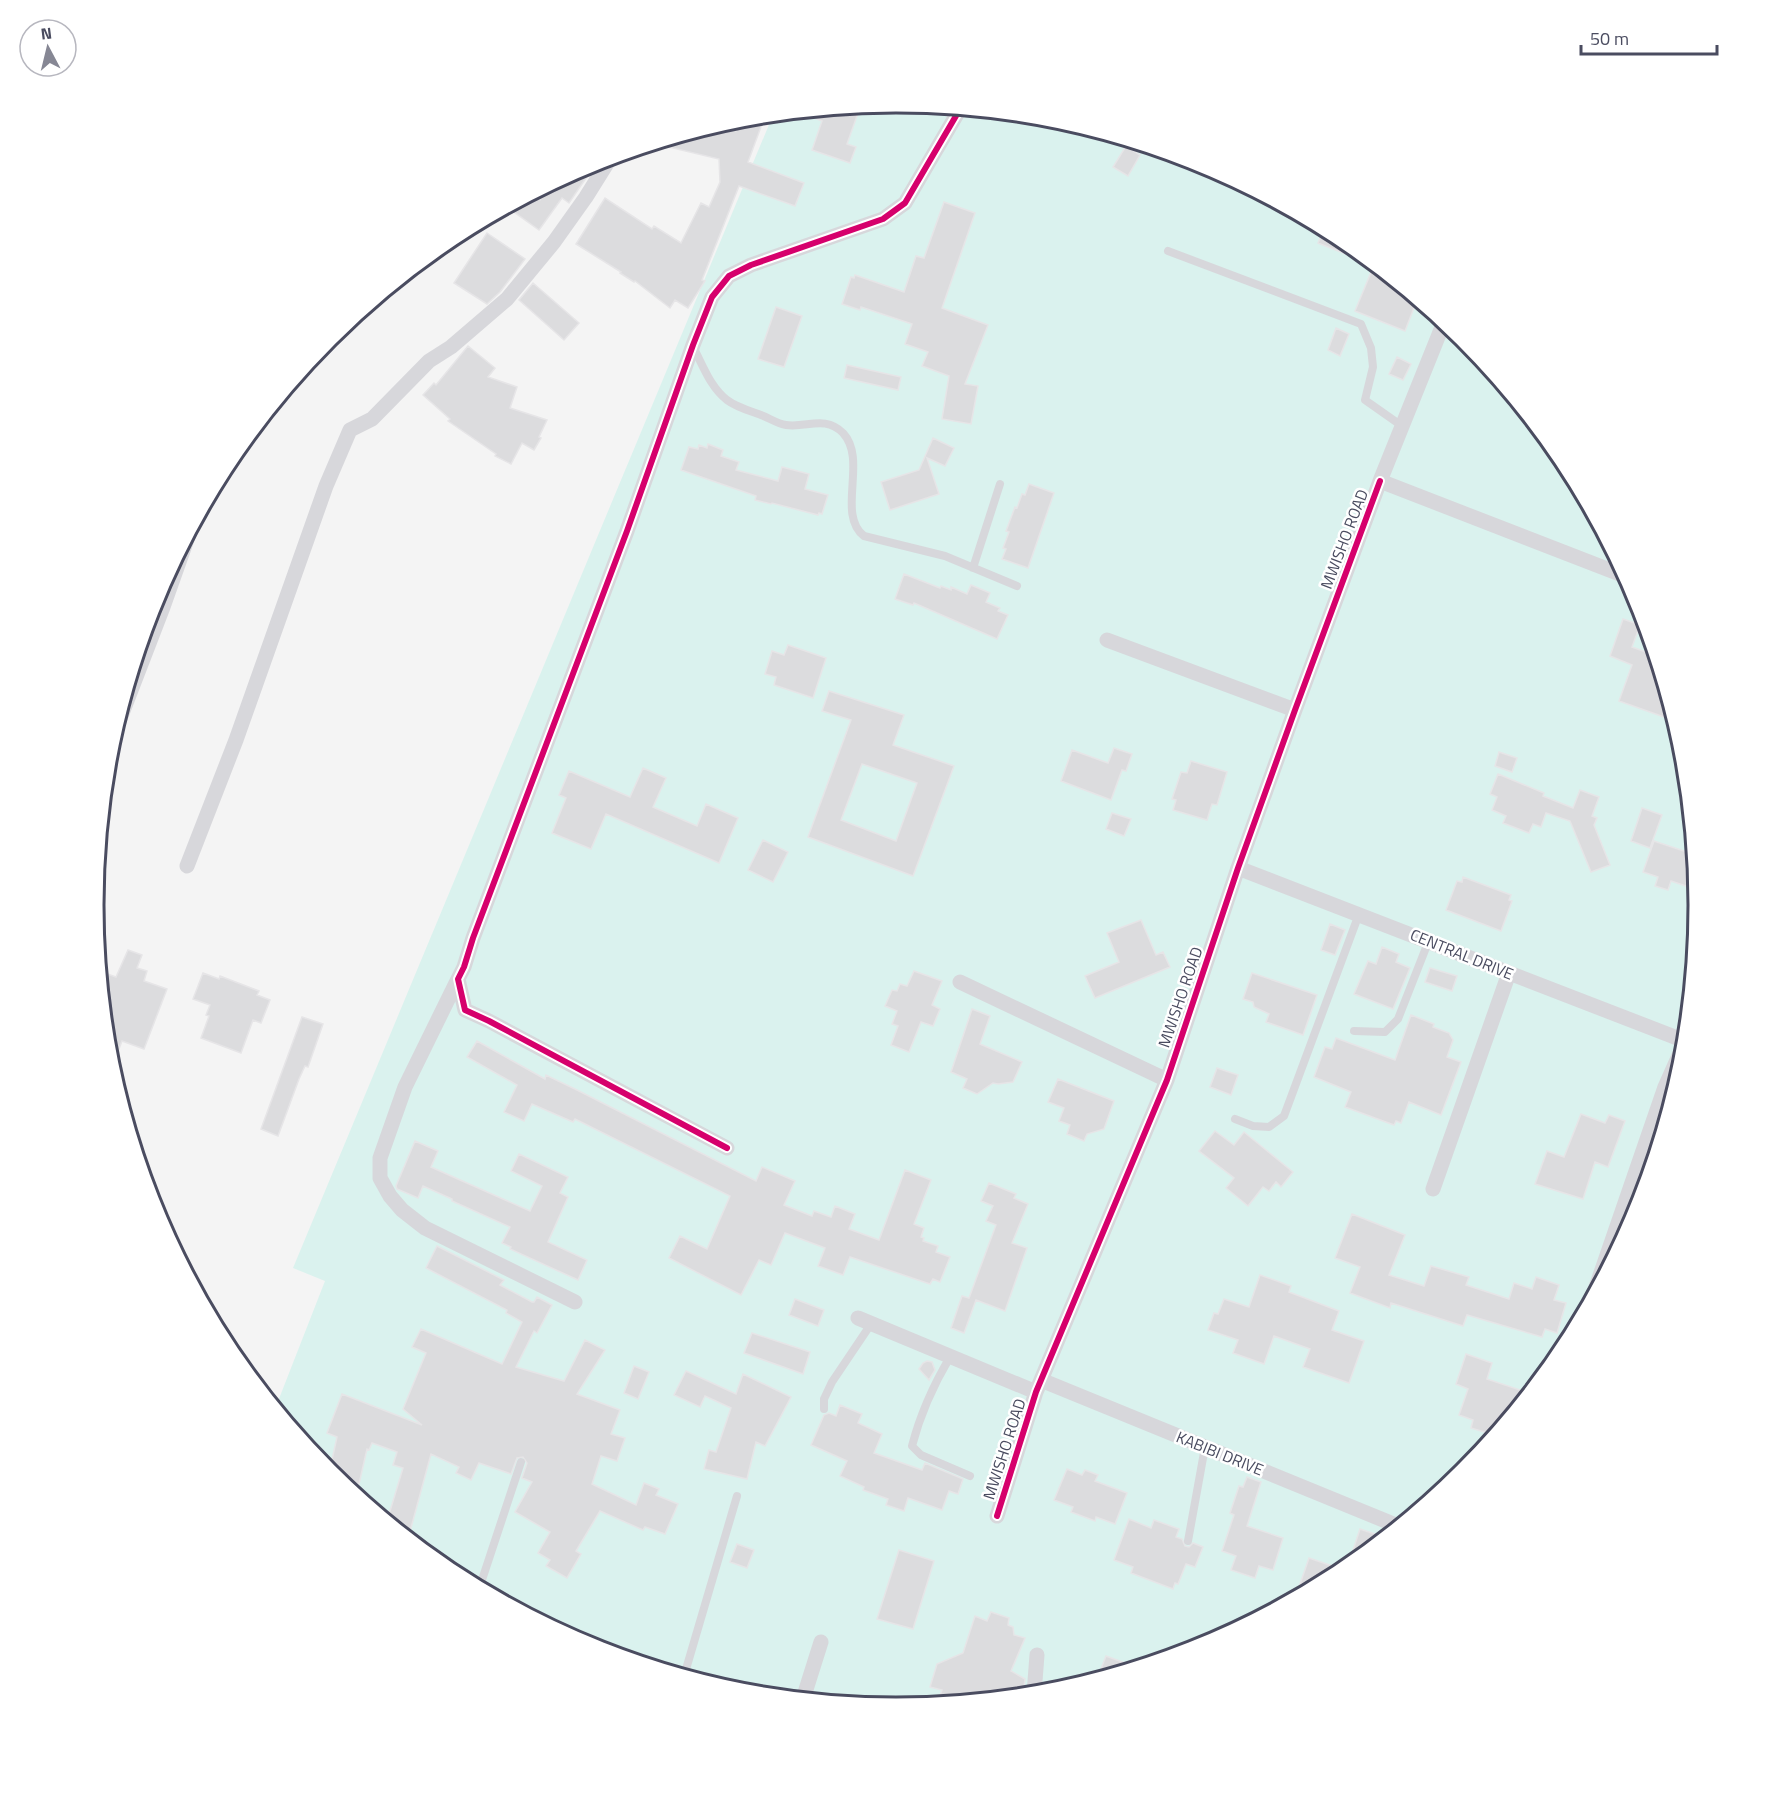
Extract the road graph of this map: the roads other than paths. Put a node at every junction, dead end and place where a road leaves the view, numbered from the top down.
1 (956, 116) edge
2 (603, 170) edge
3 (1168, 250) dead end
4 (1440, 331) edge
5 (693, 345) junction
6 (1402, 426) junction
7 (1380, 481) junction
8 (1000, 484) dead end
9 (973, 568) junction
10 (1613, 571) edge
11 (171, 586) edge
12 (1017, 586) dead end
13 (1107, 640) dead end
14 (143, 661) edge
15 (1295, 710) junction
16 (187, 866) dead end
17 (1238, 868) junction
18 (1359, 914) junction
19 (1429, 940) junction
20 (1509, 973) junction
21 (458, 979) junction
22 (960, 982) dead end
23 (1354, 1032) dead end
24 (1676, 1038) edge
25 (1167, 1080) junction
26 (1667, 1082) edge
27 (1235, 1119) dead end
28 (727, 1149) dead end
29 (1433, 1189) dead end
30 (1609, 1249) edge
31 (575, 1302) dead end
32 (864, 1321) joint
33 (950, 1357) junction
34 (1039, 1386) junction
35 (824, 1409) dead end
36 (1205, 1447) junction
37 (520, 1462) dead end
38 (970, 1476) dead end
39 (736, 1496) dead end
40 (996, 1516) dead end
41 (1391, 1523) edge
42 (1188, 1541) dead end
43 (482, 1580) edge
44 (821, 1642) dead end
45 (1037, 1655) dead end
46 (686, 1669) edge
47 (1035, 1685) edge
48 (805, 1692) edge

1 - 5 street
2 - 16 street
3 - 6 lane
4 - 6 street, MWISHO ROAD
5 - 9 lane
5 - 21 street
6 - 7 street, MWISHO ROAD
7 - 10 street
7 - 15 street, MWISHO ROAD
8 - 9 lane
9 - 12 lane
11 - 14 street
13 - 15 street
15 - 17 street, MWISHO ROAD
17 - 18 street, CENTRAL DRIVE
17 - 25 street, MWISHO ROAD
18 - 19 street, CENTRAL DRIVE
18 - 27 lane
19 - 20 street, CENTRAL DRIVE
19 - 23 lane
20 - 24 street, CENTRAL DRIVE
20 - 29 street
21 - 28 street
21 - 31 street
22 - 25 street
25 - 34 street, MWISHO ROAD
26 - 30 street
32 - 33 street, KABIBI DRIVE
32 - 35 lane
33 - 34 street, KABIBI DRIVE
33 - 38 lane
34 - 36 street, KABIBI DRIVE
34 - 40 street, MWISHO ROAD
36 - 41 street, KABIBI DRIVE
36 - 42 lane
37 - 43 lane
39 - 46 lane
44 - 48 street
45 - 47 street

